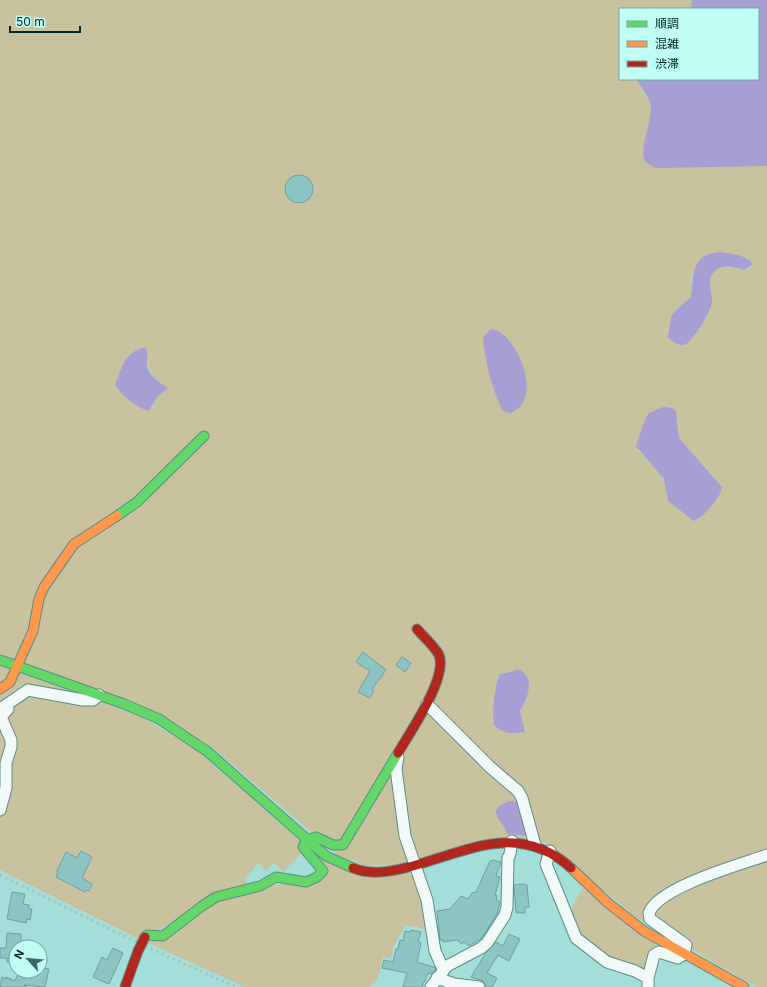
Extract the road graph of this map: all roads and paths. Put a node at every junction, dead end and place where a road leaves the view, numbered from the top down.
1 (204, 436) dead end
2 (417, 628) dead end
3 (0, 660) edge
4 (17, 666) junction
5 (0, 689) edge
6 (99, 695) junction
7 (427, 704) junction
8 (400, 748) junction
9 (0, 810) edge
10 (306, 840) junction
11 (512, 841) junction
12 (535, 845) junction
13 (550, 851) junction
14 (767, 855) edge
15 (416, 864) junction
16 (684, 954) junction
17 (437, 978) edge
18 (648, 982) edge
19 (125, 987) edge
20 (479, 987) edge
21 (744, 987) edge

1 - 4 street
2 - 7 street
3 - 4 street
4 - 5 street
4 - 6 street
6 - 9 street
6 - 10 street
7 - 8 street
7 - 12 street
8 - 10 street
8 - 15 street
10 - 15 street
10 - 19 street, bridge
11 - 12 street
11 - 15 street
11 - 17 street
12 - 13 street
13 - 16 street
13 - 18 street
14 - 16 street
15 - 17 street
16 - 18 street
16 - 21 street
17 - 20 street

